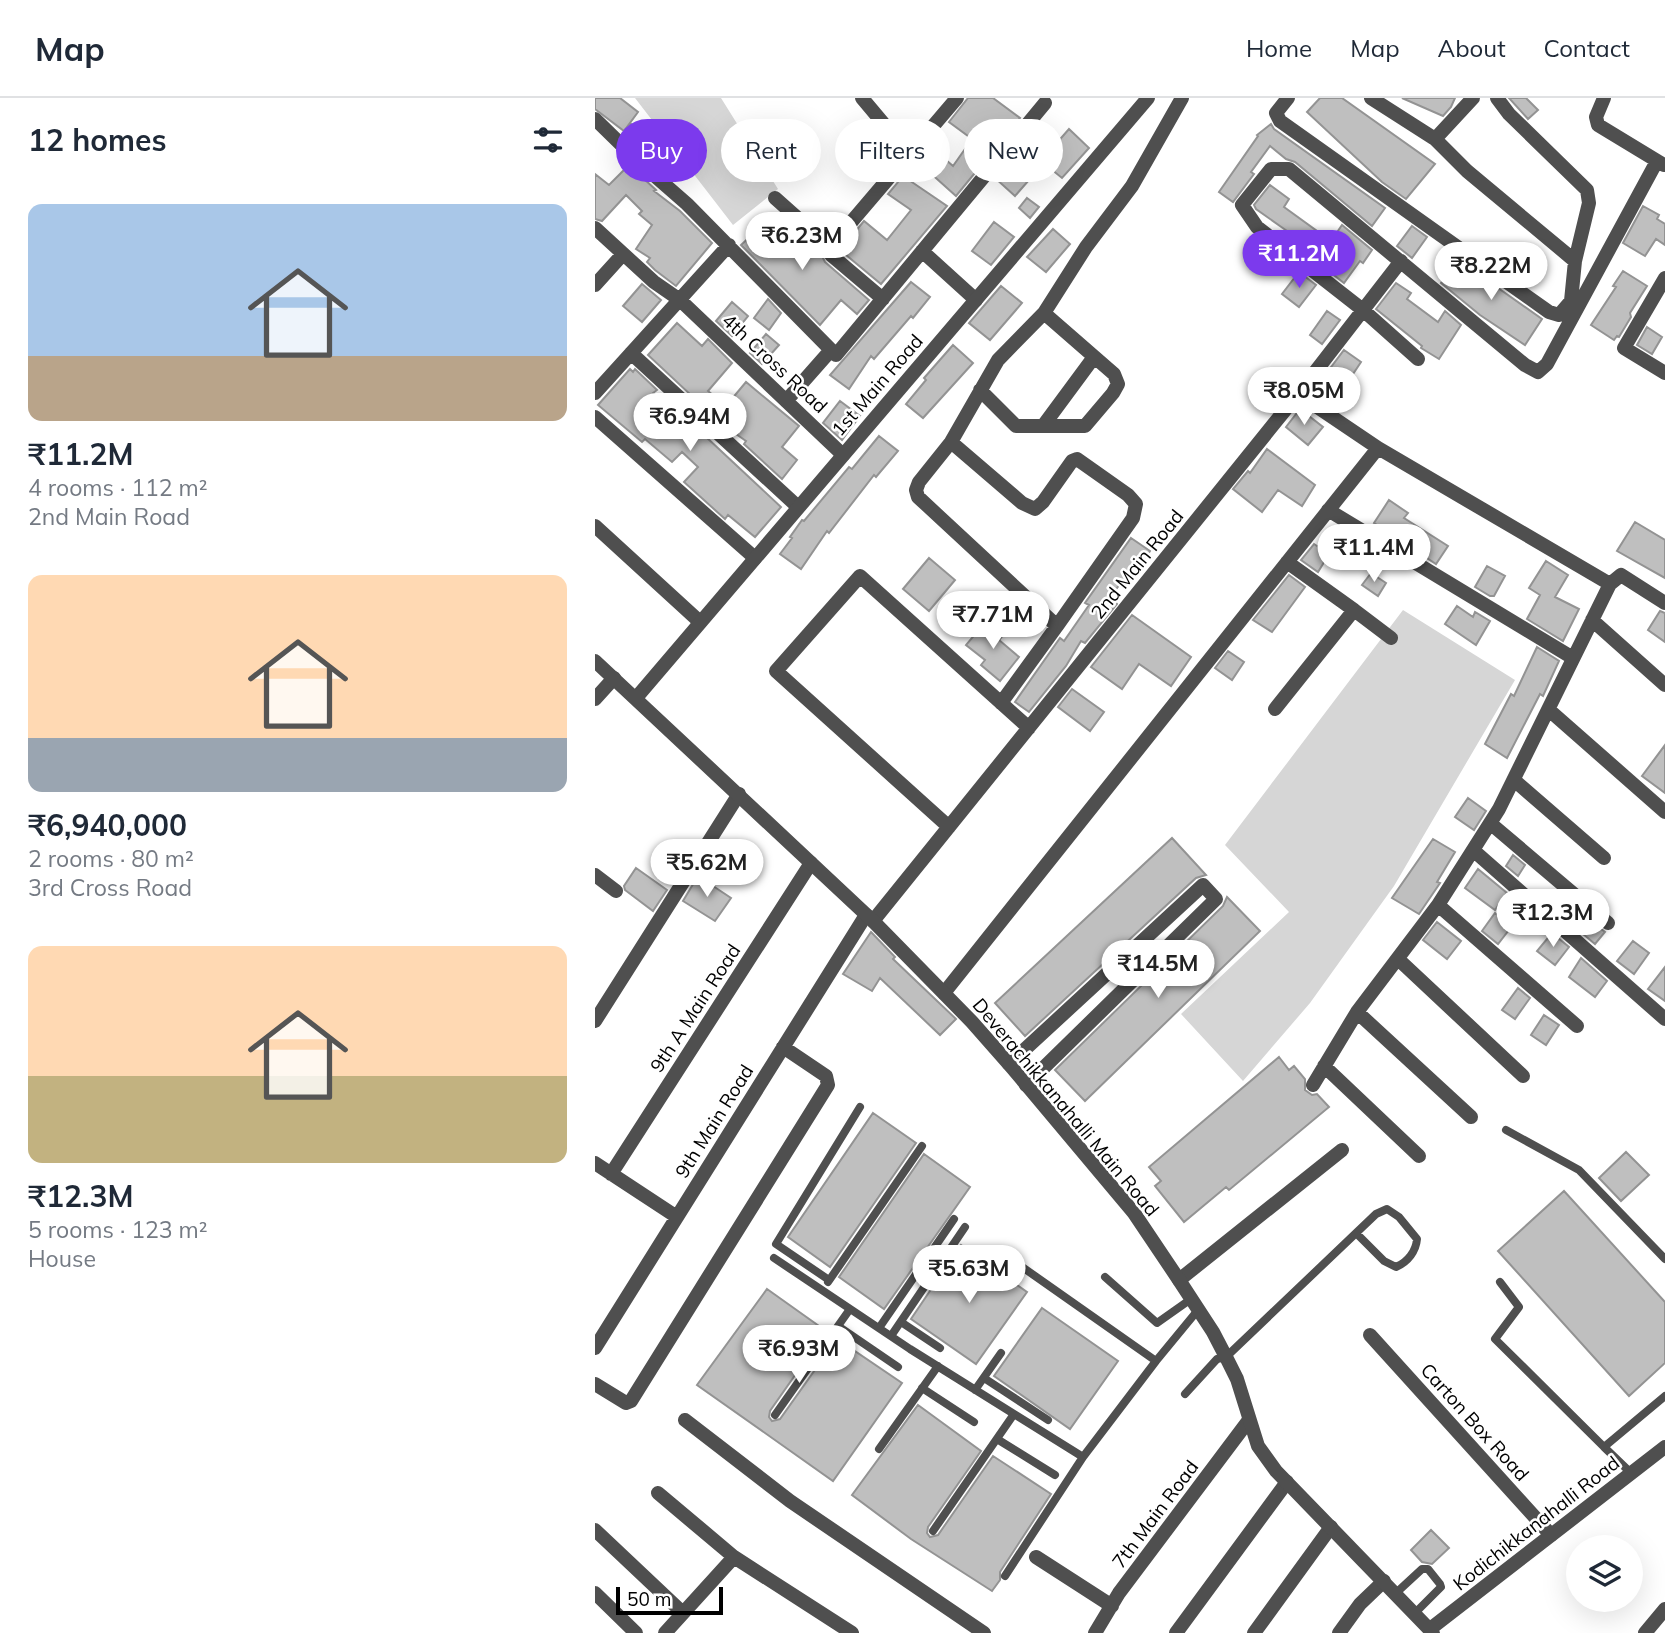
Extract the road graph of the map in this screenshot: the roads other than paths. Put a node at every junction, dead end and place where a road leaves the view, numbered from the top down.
1 (862, 98) edge
2 (956, 98) edge
3 (1148, 98) edge
4 (1182, 98) edge
5 (1288, 98) edge
6 (1371, 98) edge
7 (1473, 98) edge
8 (1497, 98) edge
9 (1604, 98) edge
10 (1045, 103) dead end
11 (595, 119) edge
12 (880, 119) edge
13 (938, 119) edge
14 (1435, 139) junction
15 (1661, 163) edge
16 (885, 182) edge
17 (775, 198) dead end
18 (595, 228) edge
19 (729, 245) junction
20 (830, 247) junction
21 (922, 251) junction
22 (623, 254) junction
23 (1401, 261) junction
24 (1575, 261) junction
25 (1665, 278) edge
26 (595, 285) edge
27 (883, 299) junction
28 (680, 300) junction
29 (976, 300) junction
30 (1363, 310) junction
31 (1045, 313) junction
32 (831, 350) junction
33 (631, 353) junction
34 (1094, 357) junction
35 (1418, 359) dead end
36 (1665, 373) edge
37 (980, 390) junction
38 (595, 393) edge
39 (1298, 394) junction
40 (786, 401) junction
41 (595, 417) edge
42 (1043, 426) junction
43 (951, 442) junction
44 (1378, 448) junction
45 (843, 455) junction
46 (798, 508) junction
47 (1328, 510) junction
48 (595, 526) edge
49 (755, 558) junction
50 (1287, 562) junction
51 (1610, 584) junction
52 (1665, 603) edge
53 (1354, 610) junction
54 (1592, 621) junction
55 (700, 622) junction
56 (1057, 626) junction
57 (1391, 638) dead end
58 (1573, 658) junction
59 (595, 661) edge
60 (614, 678) junction
61 (1665, 685) edge
62 (636, 698) junction
63 (595, 699) edge
64 (1001, 703) junction
65 (1275, 709) dead end
66 (1549, 710) junction
67 (1029, 728) junction
68 (1514, 780) junction
69 (739, 794) junction
70 (1665, 812) edge
71 (1490, 824) junction
72 (949, 828) junction
73 (1473, 850) junction
74 (1604, 858) dead end
75 (811, 863) junction
76 (595, 875) edge
77 (616, 891) dead end
78 (1438, 905) junction
79 (870, 918) junction
80 (1608, 923) dead end
81 (1398, 959) junction
82 (944, 993) junction
83 (1357, 1012) junction
84 (1665, 1019) edge
85 (595, 1021) edge
86 (1577, 1026) dead end
87 (783, 1047) junction
88 (1009, 1064) junction
89 (1324, 1066) junction
90 (1523, 1076) dead end
91 (1026, 1085) junction
92 (1313, 1085) dead end
93 (860, 1107) dead end
94 (1471, 1117) dead end
95 (1506, 1130) dead end
96 (922, 1146) dead end
97 (1342, 1150) dead end
98 (1419, 1156) dead end
99 (595, 1163) edge
100 (611, 1174) junction
101 (677, 1217) junction
102 (954, 1219) dead end
103 (965, 1227) dead end
104 (1356, 1233) junction
105 (998, 1250) dead end
106 (774, 1258) dead end
107 (1665, 1259) edge
108 (1105, 1277) dead end
109 (829, 1280) junction
110 (1179, 1280) junction
111 (1500, 1282) dead end
112 (822, 1290) junction
113 (1195, 1304) junction
114 (850, 1309) junction
115 (901, 1322) junction
116 (838, 1326) junction
117 (879, 1328) junction
118 (1370, 1335) dead end
119 (891, 1336) junction
120 (595, 1348) edge
121 (940, 1348) dead end
122 (1001, 1353) dead end
123 (1226, 1357) junction
124 (1156, 1361) junction
125 (938, 1366) junction
126 (898, 1367) dead end
127 (984, 1378) junction
128 (595, 1384) edge
129 (922, 1388) junction
130 (975, 1390) junction
131 (1185, 1394) dead end
132 (1665, 1396) edge
133 (1014, 1414) junction
134 (775, 1415) dead end
135 (685, 1420) dead end
136 (1048, 1420) dead end
137 (1249, 1420) junction
138 (974, 1422) dead end
139 (997, 1439) junction
140 (1604, 1447) junction
141 (1665, 1447) edge
142 (879, 1448) dead end
143 (1083, 1457) junction
144 (1631, 1473) junction
145 (1055, 1475) dead end
146 (1287, 1482) junction
147 (658, 1493) dead end
148 (1331, 1527) junction
149 (595, 1530) edge
150 (933, 1531) dead end
151 (1551, 1535) junction
152 (734, 1557) junction
153 (1036, 1557) dead end
154 (1006, 1576) dead end
155 (1384, 1581) junction
156 (595, 1593) edge
157 (1396, 1593) junction
158 (1112, 1606) junction
159 (1665, 1609) edge
160 (683, 1613) junction
161 (1415, 1613) junction
162 (1431, 1631) edge
163 (636, 1633) edge
164 (665, 1633) edge
165 (852, 1633) edge
166 (984, 1633) edge
167 (1095, 1633) edge
168 (1176, 1633) edge
169 (1254, 1633) edge
170 (1339, 1633) edge
171 (1645, 1633) edge

1 - 12 street
2 - 13 street
3 - 29 street, 1st Main Road
4 - 31 street
5 - 24 street
6 - 14 street
7 - 14 street
8 - 24 street
9 - 15 street
10 - 21 street
11 - 19 street
14 - 24 street
15 - 23 street
16 - 20 street
17 - 20 street
18 - 22 street, 4th Cross Road
19 - 28 street
19 - 32 street
20 - 27 street
21 - 27 street
21 - 29 street
22 - 26 street
22 - 28 street, 4th Cross Road
23 - 30 street, 2nd Main Road
23 - 30 street
25 - 36 street
27 - 32 street
28 - 33 street
28 - 40 street, 4th Cross Road
29 - 45 street, 1st Main Road
30 - 35 street
30 - 39 street, 2nd Main Road
31 - 34 street
31 - 37 street
32 - 40 street
33 - 38 street
33 - 46 street
34 - 42 street
34 - 42 street
37 - 42 street
37 - 43 street
39 - 44 street
39 - 67 street, 2nd Main Road
40 - 45 street, 4th Cross Road
41 - 49 street
43 - 56 street
43 - 56 street
44 - 47 street
44 - 51 street
45 - 46 street, 1st Main Road
46 - 49 street, 1st Main Road
47 - 50 street
47 - 58 street
48 - 55 street
49 - 55 street, 1st Main Road
50 - 53 street
50 - 82 street
51 - 52 street
51 - 54 street
53 - 57 street
53 - 65 street
54 - 58 street
54 - 61 street
55 - 62 street, 1st Main Road
56 - 64 street
58 - 66 street
59 - 60 street, Deverachikkanahalli Main Road
60 - 62 street, Deverachikkanahalli Main Road
60 - 63 street
62 - 69 street, Deverachikkanahalli Main Road
64 - 67 street
64 - 72 street
66 - 68 street
66 - 70 street
67 - 72 street, 2nd Main Road
68 - 71 street
68 - 74 street
69 - 75 street, Deverachikkanahalli Main Road
69 - 85 street
71 - 73 street
71 - 80 street
72 - 79 street, 2nd Main Road
73 - 78 street
73 - 84 street
75 - 79 street, Deverachikkanahalli Main Road
75 - 100 street, 9th A Main Road
76 - 77 street
78 - 81 street
78 - 86 street
79 - 82 street, Deverachikkanahalli Main Road
79 - 87 street, 9th Main Road
81 - 83 street
81 - 90 street
82 - 88 street, Deverachikkanahalli Main Road
83 - 89 street
83 - 94 street
87 - 101 street, 9th Main Road
87 - 128 street
88 - 91 street, Deverachikkanahalli Main Road
88 - 91 street
89 - 92 street
89 - 98 street
91 - 110 street, Deverachikkanahalli Main Road
93 - 109 lane
95 - 107 lane
96 - 109 lane
97 - 110 street
99 - 100 street
100 - 101 street
101 - 120 street, 9th Main Road
102 - 117 lane
103 - 115 lane
104 - 104 lane
104 - 123 lane
105 - 124 lane
106 - 112 lane
108 - 113 lane
109 - 112 lane
110 - 113 street, Deverachikkanahalli Main Road
111 - 140 lane
112 - 114 lane
113 - 123 street, Deverachikkanahalli Main Road
113 - 124 lane
114 - 116 lane
114 - 117 lane
115 - 119 lane
115 - 121 lane
116 - 126 lane
116 - 134 lane
117 - 119 lane
118 - 151 street, Carton Box Road
119 - 125 lane
122 - 127 lane
123 - 131 lane
123 - 137 street, Deverachikkanahalli Main Road
124 - 143 lane
125 - 129 lane
125 - 130 lane
127 - 130 lane
127 - 136 lane
129 - 138 lane
129 - 142 lane
130 - 133 lane
132 - 140 lane
133 - 139 lane
133 - 143 lane
135 - 166 street
137 - 146 street, Deverachikkanahalli Main Road
137 - 158 street, 7th Main Road
139 - 145 lane
139 - 150 lane
140 - 144 lane
141 - 144 street, Kodichikkanahalli Road
143 - 154 lane
144 - 151 street, Kodichikkanahalli Road
146 - 148 street, Deverachikkanahalli Main Road
146 - 168 street
147 - 152 street
148 - 155 street, Deverachikkanahalli Main Road
148 - 169 street
149 - 160 street
151 - 162 street, Kodichikkanahalli Road
152 - 160 street
152 - 165 street
153 - 158 street
155 - 157 street, Deverachikkanahalli Main Road
155 - 170 street
156 - 163 street
157 - 161 street, Deverachikkanahalli Main Road
157 - 161 lane
158 - 167 street, 7th Main Road
159 - 171 street
160 - 164 street
161 - 162 street, Deverachikkanahalli Main Road

